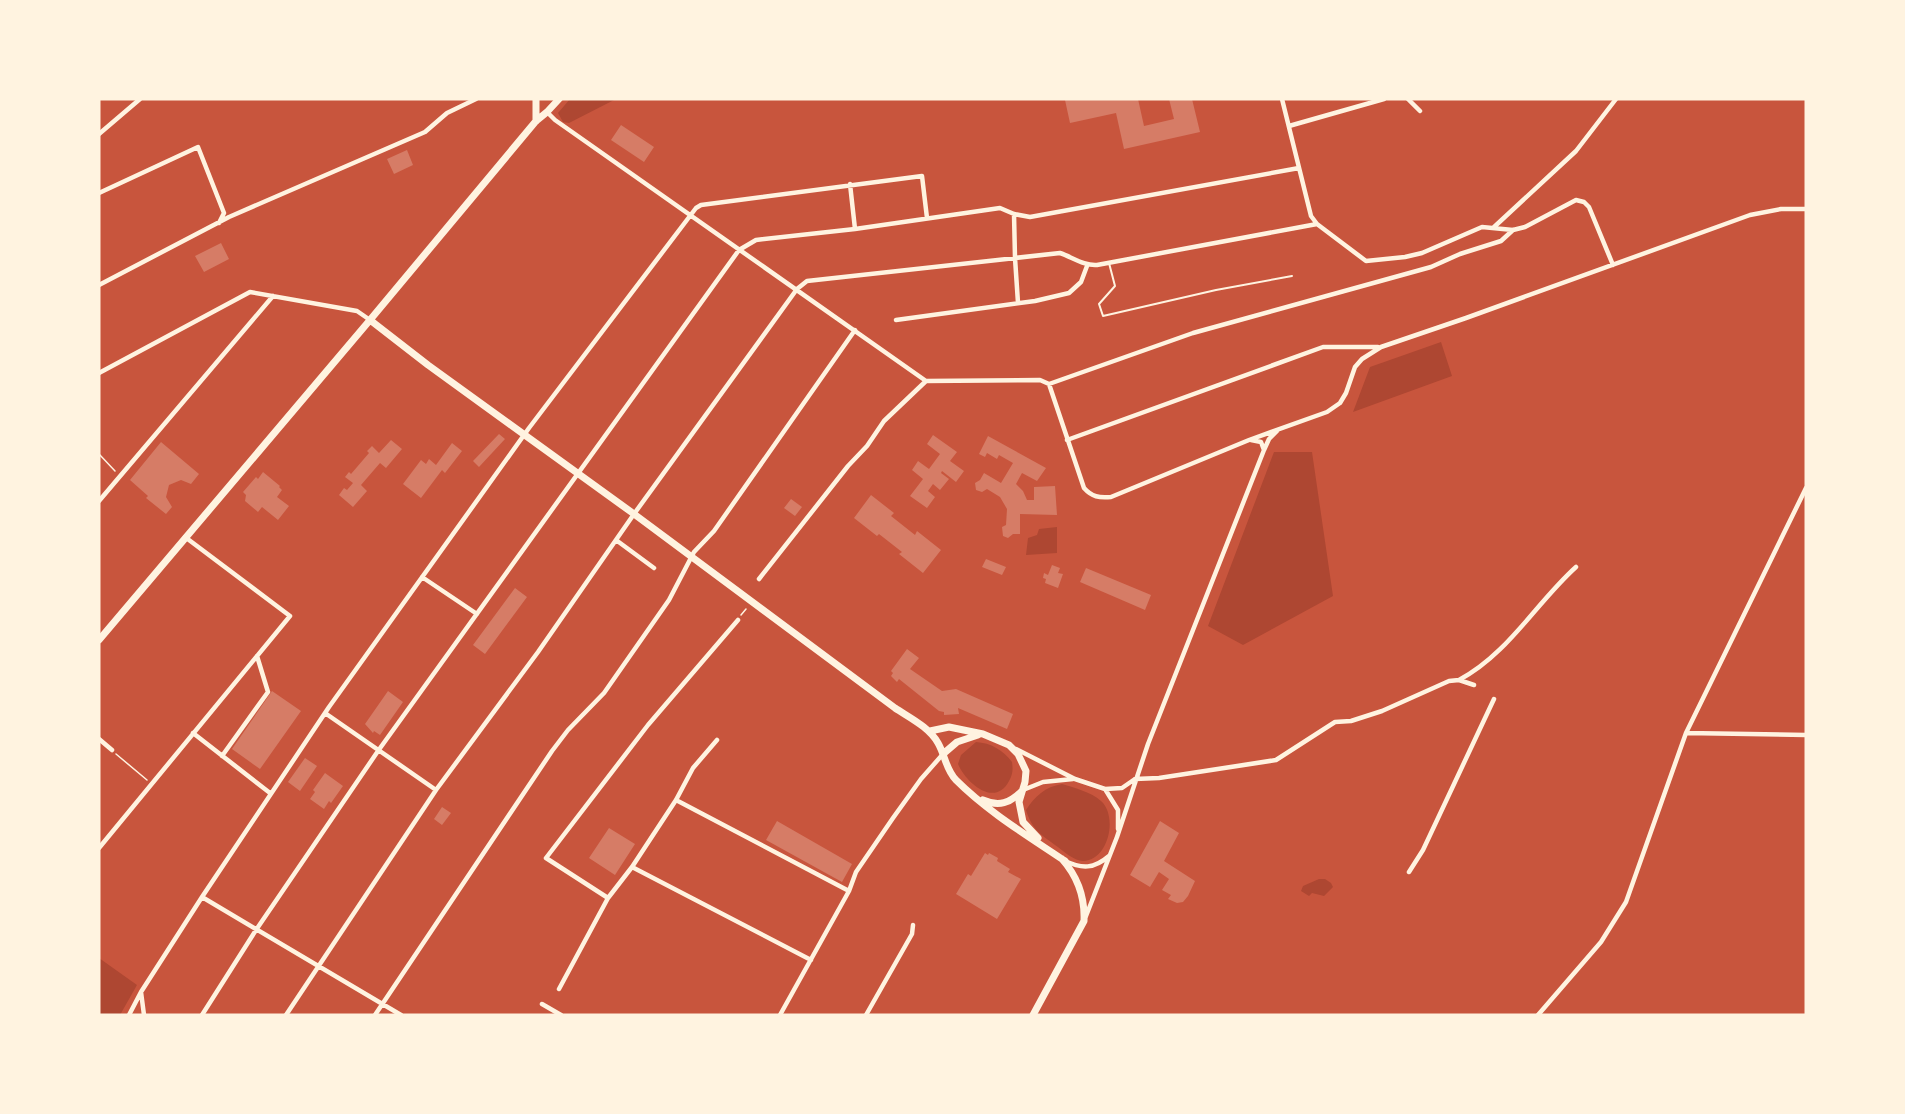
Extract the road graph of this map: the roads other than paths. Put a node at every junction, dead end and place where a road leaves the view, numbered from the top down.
1 (140, 99) edge
2 (476, 99) edge
3 (536, 99) edge
4 (559, 99) edge
5 (1282, 99) edge
6 (1384, 99) edge
7 (1408, 99) edge
8 (1616, 99) edge
9 (1420, 111) dead end
10 (547, 112) junction
11 (536, 121) junction
12 (1288, 126) junction
13 (99, 134) edge
14 (1299, 168) junction
15 (850, 184) junction
16 (99, 193) edge
17 (1806, 209) edge
18 (1014, 214) junction
19 (690, 215) junction
20 (927, 218) junction
21 (219, 223) junction
22 (1317, 224) junction
23 (1493, 228) junction
24 (855, 229) junction
25 (1513, 230) junction
26 (739, 250) junction
27 (1015, 258) junction
28 (1110, 263) junction
29 (1613, 265) junction
30 (1087, 266) junction
31 (1292, 276) dead end
32 (99, 285) edge
33 (797, 289) junction
34 (273, 296) junction
35 (1018, 303) junction
36 (370, 320) junction
37 (896, 320) dead end
38 (855, 330) junction
39 (1381, 347) junction
40 (99, 373) edge
41 (926, 381) junction
42 (1049, 384) junction
43 (1279, 429) junction
44 (524, 435) junction
45 (1067, 440) junction
46 (1249, 440) junction
47 (1264, 450) junction
48 (578, 474) junction
49 (1806, 488) edge
50 (99, 501) edge
51 (634, 514) junction
52 (185, 537) junction
53 (616, 540) junction
54 (691, 557) junction
55 (1576, 567) dead end
56 (654, 568) dead end
57 (422, 577) junction
58 (759, 579) dead end
59 (477, 614) junction
60 (738, 620) road end
61 (99, 640) edge
62 (257, 656) junction
63 (1459, 680) junction
64 (1474, 685) dead end
65 (1494, 699) dead end
66 (325, 713) junction
67 (930, 731) junction
68 (1686, 733) junction
69 (193, 734) junction
70 (983, 734) junction
71 (1806, 735) edge
72 (99, 740) edge
73 (717, 740) dead end
74 (1010, 745) junction
75 (112, 750) road end
76 (378, 751) junction
77 (943, 754) junction
78 (222, 756) junction
79 (1075, 779) junction
80 (1135, 779) junction
81 (1105, 789) junction
82 (436, 790) junction
83 (1023, 790) junction
84 (270, 793) junction
85 (978, 798) junction
86 (676, 800) junction
87 (1117, 837) junction
88 (99, 848) edge
89 (1111, 854) junction
90 (1065, 861) junction
91 (632, 867) junction
92 (1409, 872) dead end
93 (849, 891) junction
94 (202, 897) junction
95 (608, 898) junction
96 (1084, 921) junction
97 (913, 925) dead end
98 (256, 930) junction
99 (811, 960) junction
100 (317, 966) junction
101 (559, 989) dead end
102 (141, 992) junction
103 (382, 1004) junction
104 (542, 1004) dead end
105 (129, 1015) edge
106 (144, 1015) edge
107 (202, 1015) edge
108 (286, 1015) edge
109 (375, 1015) edge
110 (401, 1015) edge
111 (561, 1015) edge
112 (780, 1015) edge
113 (866, 1015) edge
114 (1033, 1015) edge
115 (1538, 1015) edge

1 - 13 street
2 - 21 street
3 - 11 main road
4 - 10 main road
5 - 12 street
6 - 12 street
7 - 9 street
8 - 23 street
10 - 11 main road
10 - 19 street
11 - 36 main road
12 - 14 street
14 - 18 street
14 - 22 street
15 - 19 street
15 - 20 street
15 - 24 street
16 - 21 street
17 - 29 street
18 - 20 street
18 - 27 street
19 - 26 street
19 - 44 street
20 - 24 street
21 - 32 street
22 - 23 street
22 - 28 street
23 - 25 street
24 - 26 street
25 - 29 street
25 - 42 street
26 - 33 street
26 - 48 street
27 - 30 street
27 - 33 street
27 - 35 street
28 - 30 street
28 - 31 lane
29 - 39 street
30 - 35 street
33 - 38 street
33 - 51 street
34 - 36 street
34 - 40 street
34 - 50 street
35 - 37 street
36 - 44 main road
36 - 52 main road
38 - 41 street
38 - 54 street
39 - 43 street
39 - 45 street
41 - 42 street
41 - 58 street
42 - 45 street
43 - 46 street
43 - 47 street
44 - 48 main road
44 - 57 street
45 - 46 street
46 - 47 street
47 - 80 street
48 - 51 main road
48 - 59 street
49 - 68 street
51 - 53 street
51 - 54 main road
52 - 61 main road
52 - 62 street
53 - 56 street
53 - 82 street
54 - 67 main road
54 - 103 street
55 - 63 street
57 - 59 street
57 - 66 street
59 - 76 street
60 - 95 street
62 - 69 street
62 - 78 street
63 - 64 street
63 - 80 street
65 - 92 street
66 - 76 street
66 - 84 street
67 - 70 main road
67 - 77 main road
68 - 71 street
68 - 115 street
69 - 78 street
69 - 88 street
70 - 74 main road
70 - 77 main road
72 - 75 street
73 - 86 street
74 - 79 street
74 - 83 main road
76 - 82 street
76 - 98 street
77 - 85 main road
77 - 93 street
78 - 84 street
79 - 81 street
79 - 83 street
80 - 81 street
80 - 87 street
81 - 87 street
82 - 100 street
83 - 85 main road
83 - 90 main road
84 - 94 street
85 - 90 main road
86 - 91 street
86 - 93 street
87 - 89 street
89 - 90 street
89 - 96 street
90 - 96 main road
91 - 95 street
91 - 99 street
93 - 99 street
94 - 98 street
94 - 102 street
95 - 101 street
96 - 114 main road
97 - 113 street
98 - 100 street
98 - 107 street
99 - 112 street
100 - 103 street
100 - 108 street
102 - 105 street
102 - 106 street
103 - 109 street
103 - 110 street
104 - 111 street

